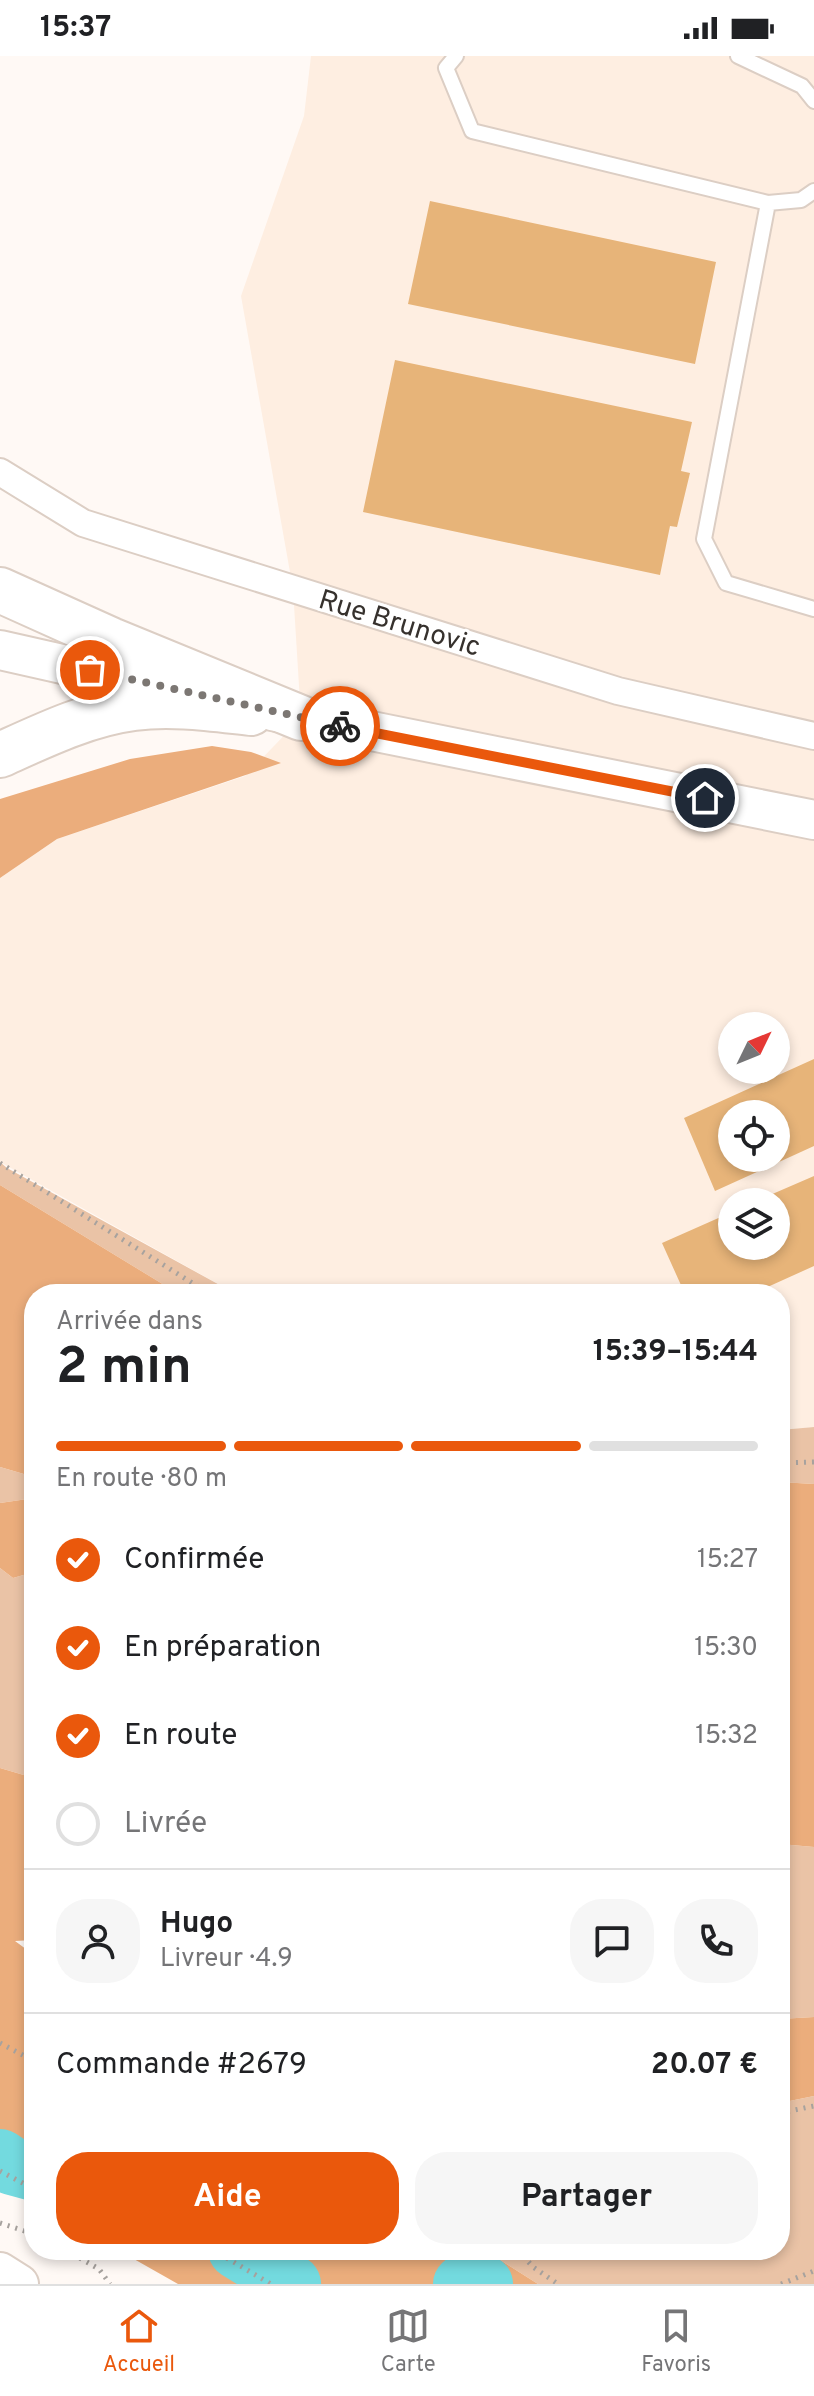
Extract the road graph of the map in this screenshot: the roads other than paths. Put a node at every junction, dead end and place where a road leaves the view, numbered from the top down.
1 (456, 56) edge
2 (738, 56) edge
3 (814, 101) edge
4 (814, 191) edge
5 (768, 203) junction
6 (0, 472) edge
7 (0, 590) edge
8 (814, 609) edge
9 (0, 650) edge
10 (301, 718) junction
11 (814, 736) edge
12 (0, 755) edge
13 (814, 820) edge
14 (0, 2272) edge
15 (19, 2284) edge

1 - 5 lane
2 - 3 lane
4 - 5 lane
5 - 8 lane
6 - 11 street, Rue Brunovic
7 - 10 highway
9 - 10 main road
10 - 12 highway
10 - 13 main road
14 - 15 main road

